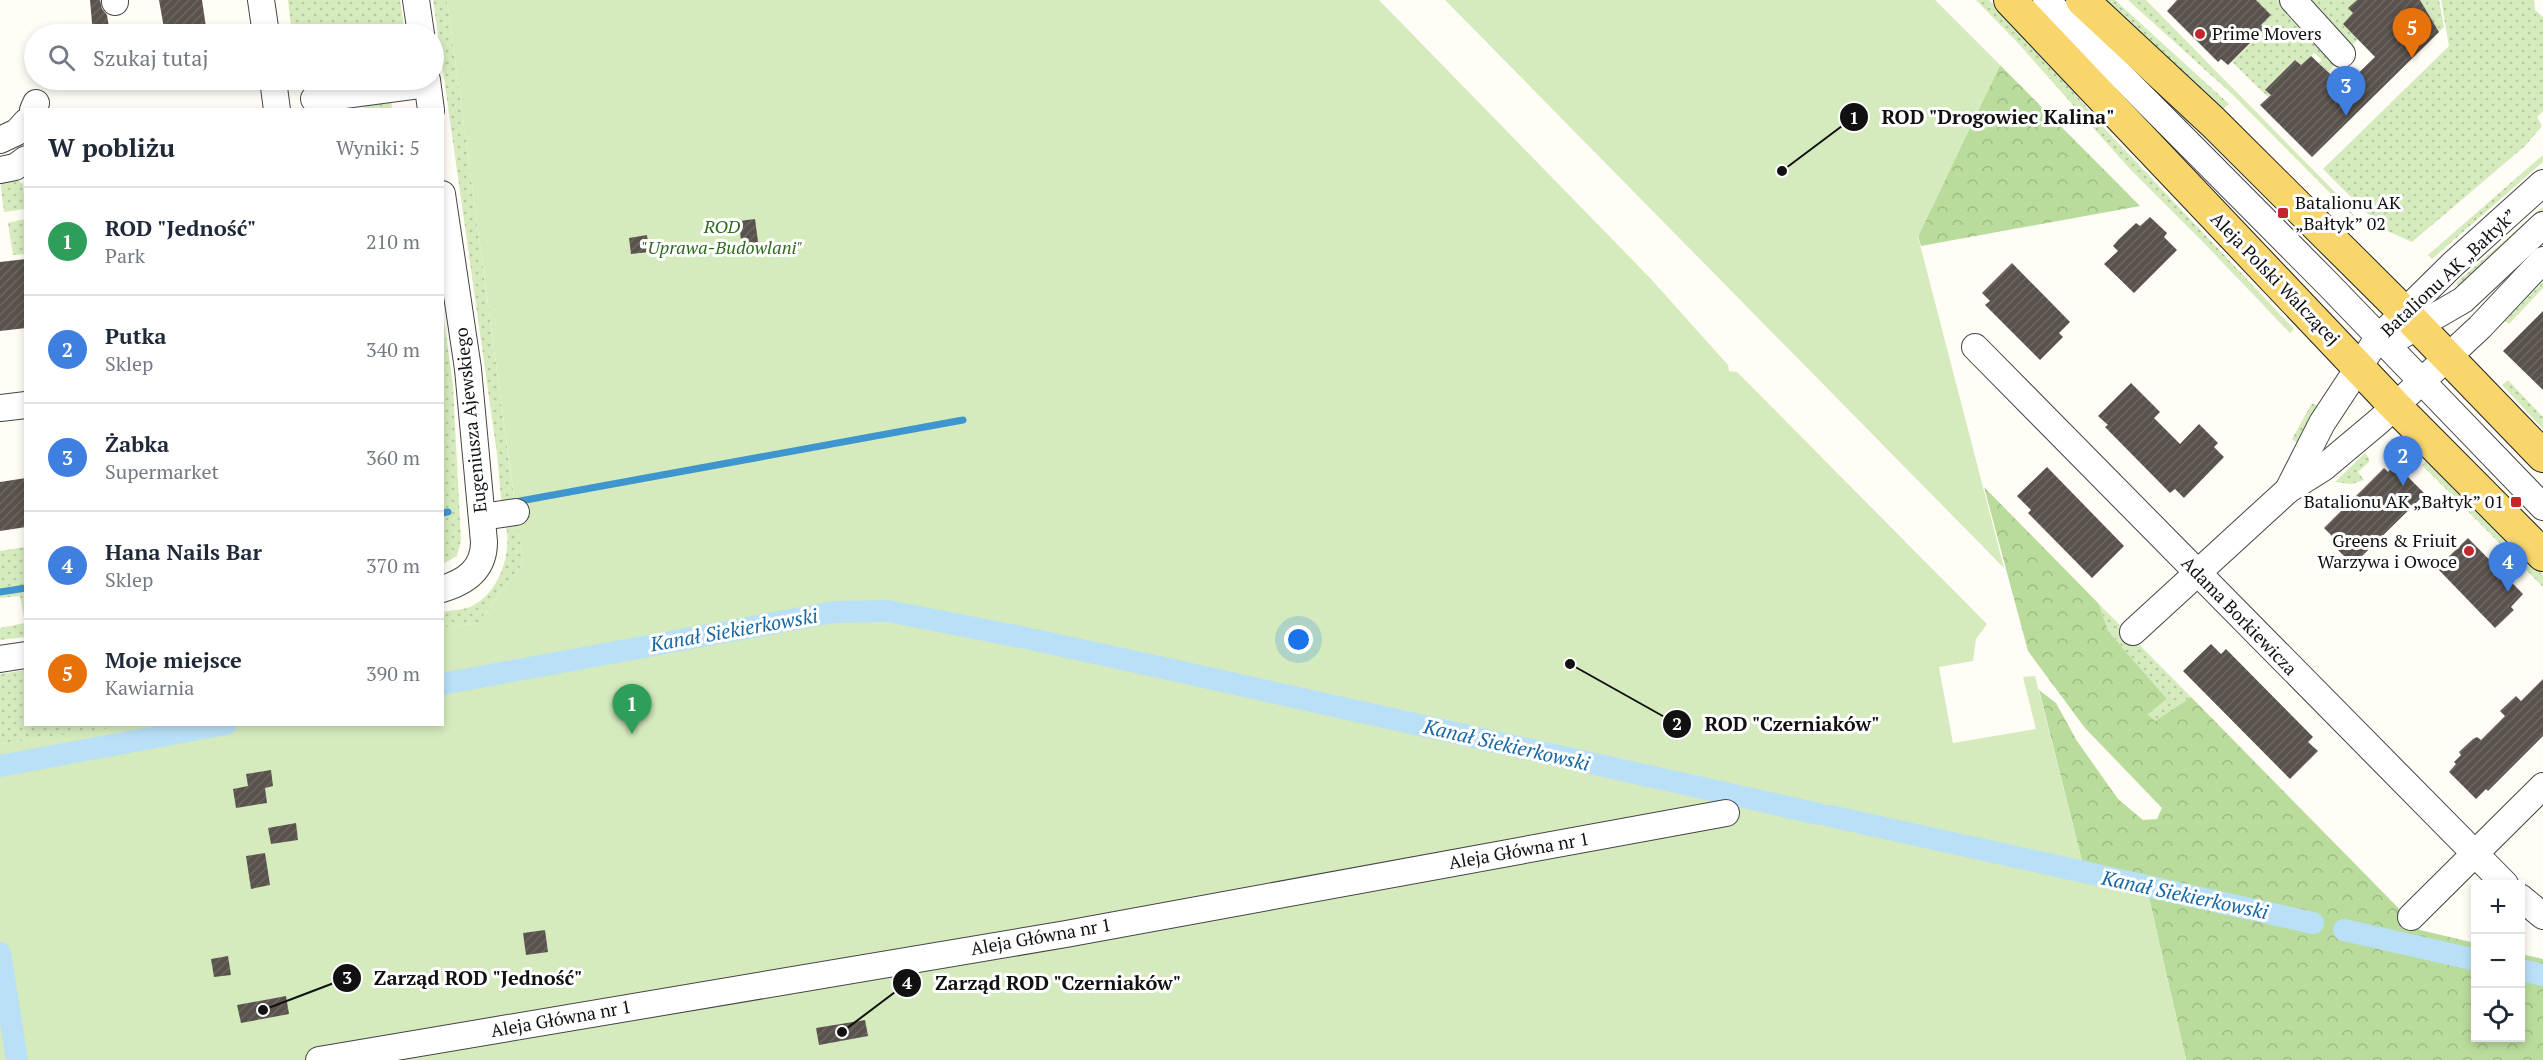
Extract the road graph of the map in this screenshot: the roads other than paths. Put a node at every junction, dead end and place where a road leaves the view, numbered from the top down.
1 (261, 0) edge
2 (416, 0) edge
3 (2010, 0) edge
4 (2046, 0) edge
5 (2082, 0) edge
6 (2293, 0) edge
7 (265, 24) edge
8 (420, 24) edge
9 (2342, 54) dead end
10 (272, 90) edge
11 (374, 90) edge
12 (428, 90) edge
13 (314, 99) dead end
14 (271, 108) edge
15 (431, 108) edge
16 (24, 123) edge
17 (0, 140) edge
18 (24, 160) edge
19 (0, 170) edge
20 (2543, 183) edge
21 (444, 207) edge
22 (2543, 225) edge
23 (2543, 260) edge
24 (2411, 320) junction
25 (2382, 341) junction
26 (1975, 347) dead end
27 (2446, 357) junction
28 (2358, 366) junction
29 (2420, 381) junction
30 (24, 405) edge
31 (2395, 406) junction
32 (0, 408) edge
33 (2543, 456) edge
34 (2288, 490) junction
35 (2543, 507) edge
36 (516, 512) dead end
37 (482, 517) junction
38 (2543, 555) edge
39 (2197, 573) junction
40 (444, 588) edge
41 (2133, 632) dead end
42 (24, 655) edge
43 (0, 659) edge
44 (2543, 786) edge
45 (1726, 813) dead end
46 (2474, 855) junction
47 (2500, 880) edge
48 (2525, 901) edge
49 (2543, 916) edge
50 (2411, 917) dead end
51 (319, 1060) edge

1 - 7 street
2 - 8 street
3 - 28 main road, Aleja Polski Walczącej
4 - 25 street
5 - 24 main road
6 - 9 street
10 - 14 street
11 - 13 street
12 - 15 street
16 - 17 street
18 - 19 street
20 - 24 street, Batalionu AK „Bałtyk”
21 - 37 street, Eugeniusza Ajewskiego
22 - 24 street
23 - 27 street, Batalionu AK „Bałtyk”
24 - 25 street
24 - 27 main road
25 - 28 street, Batalionu AK „Bałtyk”
25 - 29 street
26 - 39 street, Adama Borkiewicza
27 - 29 street, Batalionu AK „Bałtyk”
27 - 33 main road
28 - 31 main road, Aleja Polski Walczącej
28 - 34 street, Batalionu AK „Bałtyk”
29 - 31 street, Batalionu AK „Bałtyk”
29 - 35 street
30 - 32 street
31 - 34 street, Batalionu AK „Bałtyk”
31 - 38 main road, Aleja Polski Walczącej
34 - 39 street, Batalionu AK „Bałtyk”
36 - 37 street
37 - 40 street, Eugeniusza Ajewskiego
39 - 41 street, Batalionu AK „Bałtyk”
39 - 46 street, Adama Borkiewicza
42 - 43 street
44 - 46 street
45 - 51 street, Aleja Główna nr 1
46 - 47 street, Adama Borkiewicza
46 - 50 street
48 - 49 street

